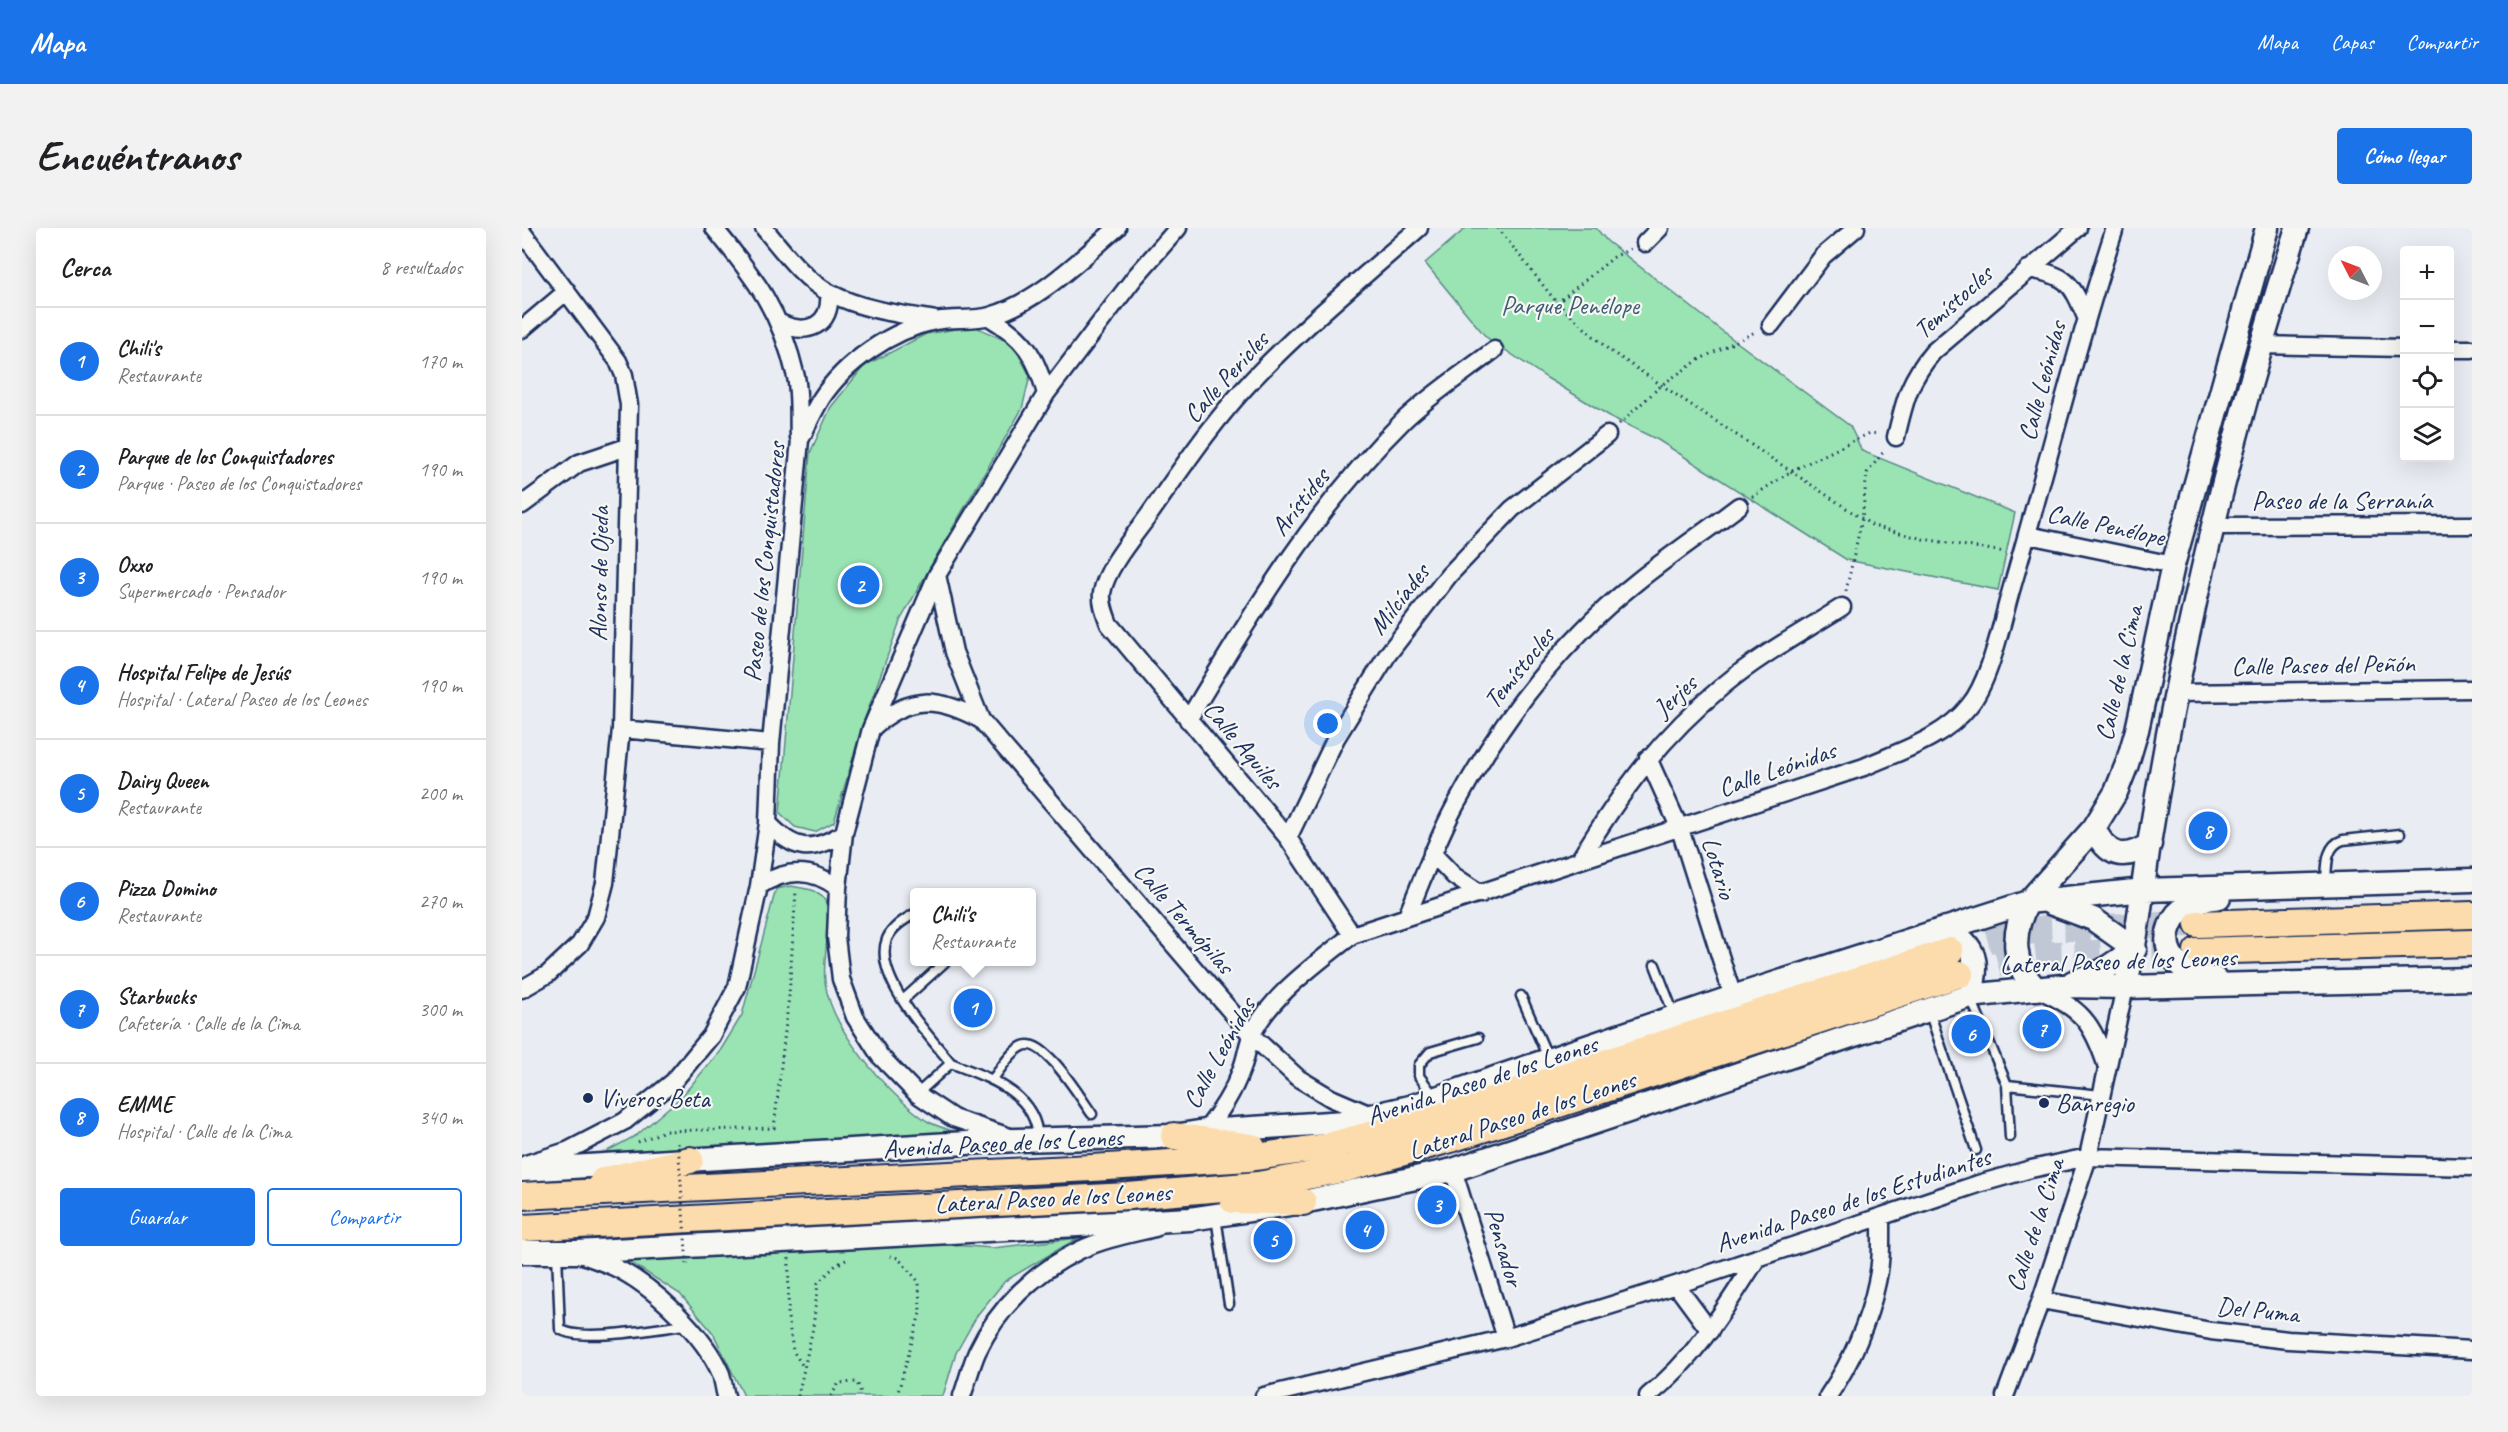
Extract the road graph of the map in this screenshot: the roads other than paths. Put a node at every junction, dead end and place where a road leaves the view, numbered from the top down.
1 (714, 228) edge
2 (764, 228) edge
3 (1117, 228) edge
4 (1178, 228) edge
5 (1419, 228) edge
6 (1660, 228) edge
7 (1856, 228) edge
8 (2078, 228) edge
9 (2115, 228) edge
10 (2267, 228) edge
11 (2297, 228) edge
12 (522, 232) edge
13 (1645, 243) road end
14 (2028, 269) junction
15 (567, 291) junction
16 (829, 293) junction
17 (989, 317) junction
18 (2086, 317) junction
19 (936, 321) junction
20 (780, 323) junction
21 (1771, 325) road end
22 (522, 329) edge
23 (2260, 345) junction
24 (2400, 348) edge
25 (2454, 349) edge
26 (2472, 349) edge
27 (1494, 350) dead end
28 (1046, 394) junction
29 (1607, 435) road end
30 (1896, 437) road end
31 (800, 440) junction
32 (627, 447) junction
33 (522, 505) edge
34 (1739, 506) road end
35 (2472, 525) edge
36 (2213, 526) junction
37 (2028, 535) junction
38 (2173, 565) junction
39 (937, 575) junction
40 (1103, 588) joint
41 (1842, 608) road end
42 (2472, 689) edge
43 (2176, 693) junction
44 (981, 720) junction
45 (1188, 720) junction
46 (621, 729) junction
47 (871, 729) junction
48 (771, 743) junction
49 (1648, 758) junction
50 (768, 823) junction
51 (2094, 828) junction
52 (1680, 829) junction
53 (844, 833) junction
54 (2400, 834) dead end
55 (1288, 838) junction
56 (2150, 844) junction
57 (1432, 853) junction
58 (1580, 859) junction
59 (2472, 880) edge
60 (2326, 884) junction
61 (2276, 885) junction
62 (759, 886) junction
63 (838, 888) junction
64 (2144, 890) junction
65 (1481, 894) junction
66 (2035, 902) junction
67 (2472, 915) edge
68 (1407, 916) junction
69 (910, 917) edge
70 (2198, 924) tunnel mouth
71 (1352, 935) junction
72 (2472, 943) edge
73 (2135, 949) junction
74 (2197, 951) tunnel mouth
75 (1957, 962) junction
76 (1655, 965) dead end
77 (941, 966) edge
78 (2472, 978) edge
79 (2266, 984) junction
80 (2062, 986) junction
81 (2125, 987) junction
82 (522, 989) edge
83 (2037, 989) junction
84 (1521, 996) dead end
85 (1733, 997) junction
86 (903, 1000) junction
87 (1929, 1011) junction
88 (1675, 1017) junction
89 (1252, 1036) junction
90 (1478, 1038) dead end
91 (1549, 1060) junction
92 (951, 1064) junction
93 (2108, 1068) junction
94 (992, 1080) junction
95 (2007, 1085) junction
96 (917, 1094) junction
97 (2101, 1095) junction
98 (1436, 1099) junction
99 (1092, 1114) dead end
100 (1374, 1117) junction
101 (1205, 1131) junction
102 (1174, 1136) junction
103 (2010, 1137) dead end
104 (1027, 1140) junction
105 (1976, 1150) dead end
106 (684, 1151) junction
107 (1291, 1152) junction
108 (2088, 1157) junction
109 (2472, 1167) edge
110 (522, 1168) edge
111 (1453, 1170) junction
112 (532, 1195) edge
113 (1128, 1196) junction
114 (1303, 1202) junction
115 (1216, 1216) junction
116 (1881, 1217) junction
117 (1190, 1219) junction
118 (580, 1226) junction
119 (522, 1228) edge
120 (522, 1237) edge
121 (522, 1252) edge
122 (566, 1252) junction
123 (1758, 1257) junction
124 (1676, 1285) junction
125 (2041, 1300) junction
126 (1230, 1304) dead end
127 (686, 1324) junction
128 (1710, 1331) junction
129 (1506, 1338) junction
130 (2472, 1350) edge
131 (726, 1396) edge
132 (962, 1396) edge
133 (1264, 1396) edge
134 (1648, 1396) edge
135 (1828, 1396) edge
136 (2004, 1396) edge

1 - 20 street
2 - 16 street
3 - 17 street, Paseo de los Conquistadores
4 - 28 street
5 - 40 street, Calle Pericles
6 - 13 street
7 - 21 street
8 - 14 street, Temístocles
9 - 18 street, Calle Leónidas
10 - 38 street, Calle de la Cima
11 - 23 street, Calle de la Cima
12 - 15 street, Alonso de Ojeda
14 - 18 street
14 - 30 street, Temístocles
15 - 22 street
15 - 32 street, Alonso de Ojeda
16 - 19 street
16 - 20 street
17 - 19 street, Paseo de los Conquistadores
17 - 28 street
18 - 37 street, Calle Leónidas
19 - 31 street, Paseo de los Conquistadores
20 - 31 street
23 - 24 street
23 - 36 street, Calle de la Cima
25 - 26 street
27 - 45 street, Arístides
28 - 39 street
29 - 55 street, Milcíades
31 - 48 street, Paseo de los Conquistadores
32 - 33 street
32 - 46 street, Alonso de Ojeda
34 - 57 street, Temístocles
35 - 36 street, Paseo de la Serranía
36 - 43 street, Calle de la Cima
37 - 38 street, Calle Penélope
37 - 52 street, Calle Leónidas
38 - 51 street, Calle de la Cima
39 - 44 street, Calle Termópilas
39 - 47 street
40 - 45 street, Calle Aquiles
41 - 49 street, Jerjes
42 - 43 street, Calle Paseo del Peñón
43 - 56 street, Calle de la Cima
44 - 47 street, Calle Termópilas
44 - 89 street, Calle Termópilas
45 - 55 street, Calle Aquiles
46 - 48 street
46 - 82 street, Alonso de Ojeda
47 - 53 street
48 - 50 street, Paseo de los Conquistadores
49 - 52 street, Lotario
49 - 58 street, Jerjes
50 - 53 street
50 - 62 street, Paseo de los Conquistadores
51 - 56 street
51 - 66 street, Calle de la Cima
52 - 58 street, Calle Leónidas
52 - 85 street, Lotario
53 - 63 street
54 - 60 lane
55 - 71 street, Calle Aquiles
56 - 64 street, Calle de la Cima
57 - 65 street
57 - 68 street, Temístocles
58 - 65 street, Calle Leónidas
59 - 60 street
60 - 61 street
61 - 64 street
61 - 79 street
62 - 63 street
62 - 110 street, Paseo de los Conquistadores
63 - 96 street
64 - 66 street, Avenida Paseo de los Leones
64 - 73 street, Calle de la Cima
65 - 68 street, Calle Leónidas
66 - 73 street
66 - 75 street, Avenida Paseo de los Leones
66 - 83 street, Calle de la Cima
67 - 70 main road
68 - 71 street, Calle Leónidas
69 - 86 lane
71 - 89 street, Calle Leónidas
72 - 74 main road
73 - 80 street
73 - 81 street, Calle de la Cima
75 - 83 street, Lateral Paseo de los Leones
75 - 85 street, Avenida Paseo de los Leones
75 - 87 street, Lateral Paseo de los Leones
75 - 95 lane
75 - 107 main road, Avenida Paseo de los Leones
75 - 113 main road, Avenida Paseo de los Leones
76 - 88 lane
77 - 86 lane
78 - 79 street, Lateral Paseo de los Leones
79 - 81 street, Lateral Paseo de los Leones
80 - 81 street, Lateral Paseo de los Leones
80 - 83 street, Lateral Paseo de los Leones
81 - 93 street, Calle de la Cima
83 - 93 street, Calle de la Cima
84 - 91 lane
85 - 88 street, Avenida Paseo de los Leones
86 - 92 lane
87 - 105 lane
87 - 111 street, Lateral Paseo de los Leones
88 - 91 street, Avenida Paseo de los Leones
89 - 100 street, Calle Termópilas
89 - 101 street, Calle Leónidas
90 - 98 lane
91 - 98 street, Avenida Paseo de los Leones
92 - 94 lane
92 - 96 lane
93 - 97 street, Calle de la Cima
94 - 99 lane
94 - 104 lane
95 - 97 lane
95 - 103 lane
96 - 104 street
97 - 108 street, Calle de la Cima
98 - 100 street, Avenida Paseo de los Leones
100 - 101 street, Avenida Paseo de los Leones
101 - 102 street, Avenida Paseo de los Leones
102 - 104 street, Avenida Paseo de los Leones
102 - 107 main road
104 - 106 street, Avenida Paseo de los Leones
106 - 110 street, Avenida Paseo de los Leones
106 - 112 main road
107 - 112 main road, Avenida Paseo de los Leones
108 - 109 street, Avenida Paseo de los Estudiantes
108 - 116 street, Avenida Paseo de los Estudiantes
108 - 125 street, Calle de la Cima
111 - 114 street, Lateral Paseo de los Leones
111 - 129 street, Pensador
113 - 114 main road
113 - 118 main road, Avenida Paseo de los Leones
114 - 115 street, Lateral Paseo de los Leones
115 - 117 street, Lateral Paseo de los Leones
115 - 126 lane
116 - 123 street, Avenida Paseo de los Estudiantes
116 - 135 street
117 - 122 street, Lateral Paseo de los Leones
117 - 132 street
118 - 119 main road, Avenida Paseo de los Leones
118 - 120 main road
121 - 122 street, Lateral Paseo de los Leones
122 - 127 street
122 - 127 lane
123 - 124 street, Avenida Paseo de los Estudiantes
123 - 128 street
124 - 128 street
124 - 129 street, Avenida Paseo de los Estudiantes
125 - 130 street, Del Puma
125 - 136 street, Calle de la Cima
127 - 131 street
128 - 134 street
129 - 133 street, Avenida Paseo de los Estudiantes

